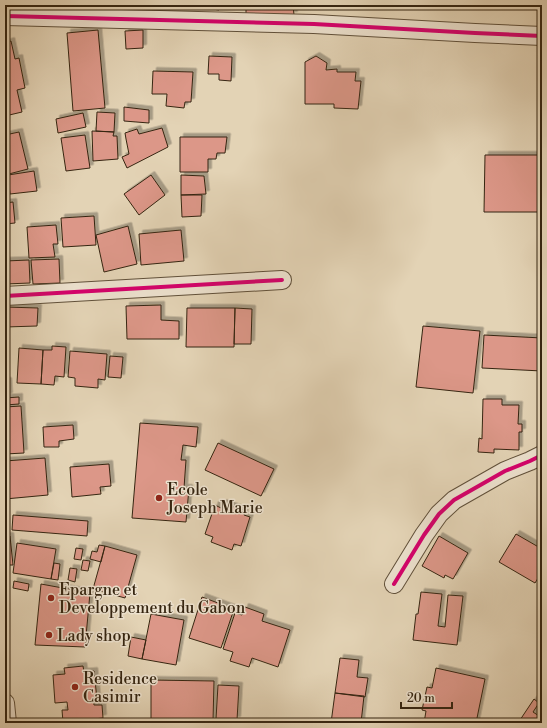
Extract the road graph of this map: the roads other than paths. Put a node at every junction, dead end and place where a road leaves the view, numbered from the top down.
1 (5, 16) edge
2 (542, 36) edge
3 (282, 280) dead end
4 (5, 296) edge
5 (542, 455) edge
6 (394, 584) dead end
7 (5, 703) edge
8 (7, 723) edge

1 - 2 street
3 - 4 street
5 - 6 street
7 - 8 street

